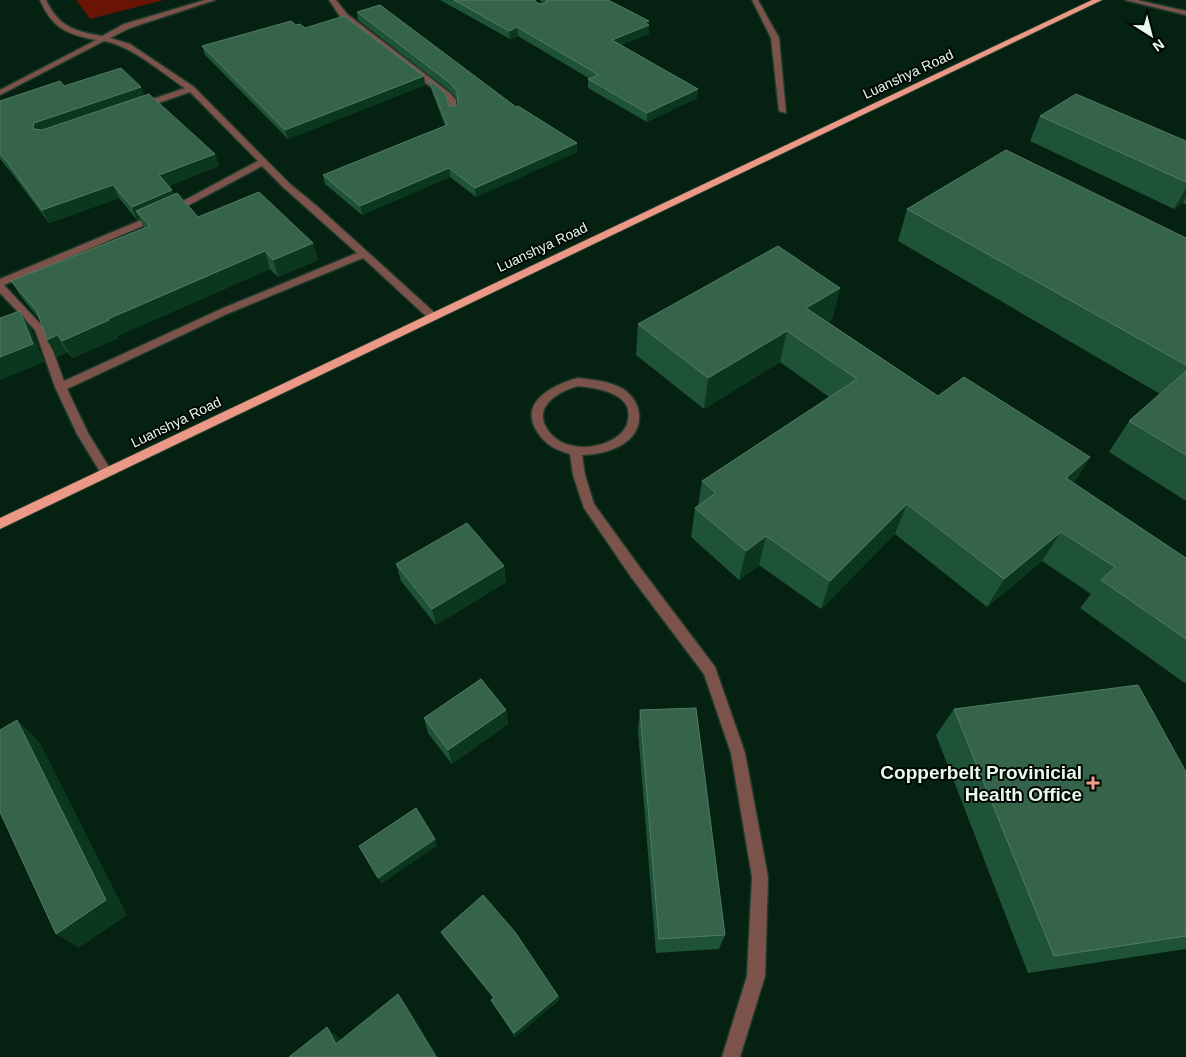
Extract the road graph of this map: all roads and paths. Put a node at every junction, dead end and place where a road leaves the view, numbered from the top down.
1 (43, 0) edge
2 (212, 0) edge
3 (332, 0) edge
4 (755, 0) edge
5 (1098, 0) edge
6 (1128, 0) edge
7 (1186, 13) edge
8 (105, 38) junction
9 (191, 89) junction
10 (0, 93) edge
11 (136, 108) edge
12 (783, 111) dead end
13 (454, 112) edge
14 (263, 162) junction
15 (363, 254) junction
16 (0, 283) edge
17 (0, 287) edge
18 (432, 316) junction
19 (61, 387) junction
20 (575, 451) junction
21 (106, 472) junction
22 (0, 524) edge
23 (731, 1057) edge

1 - 8 street
2 - 8 street
3 - 13 street
4 - 12 street
5 - 18 highway, Luanshya Road
6 - 7 street
8 - 9 street
8 - 10 street
9 - 11 street
9 - 14 street
14 - 15 street
14 - 16 street
15 - 18 street
15 - 19 street
17 - 19 street
18 - 21 highway, Luanshya Road
19 - 21 street
20 - 20 street
20 - 23 street
21 - 22 highway, Luanshya Road

